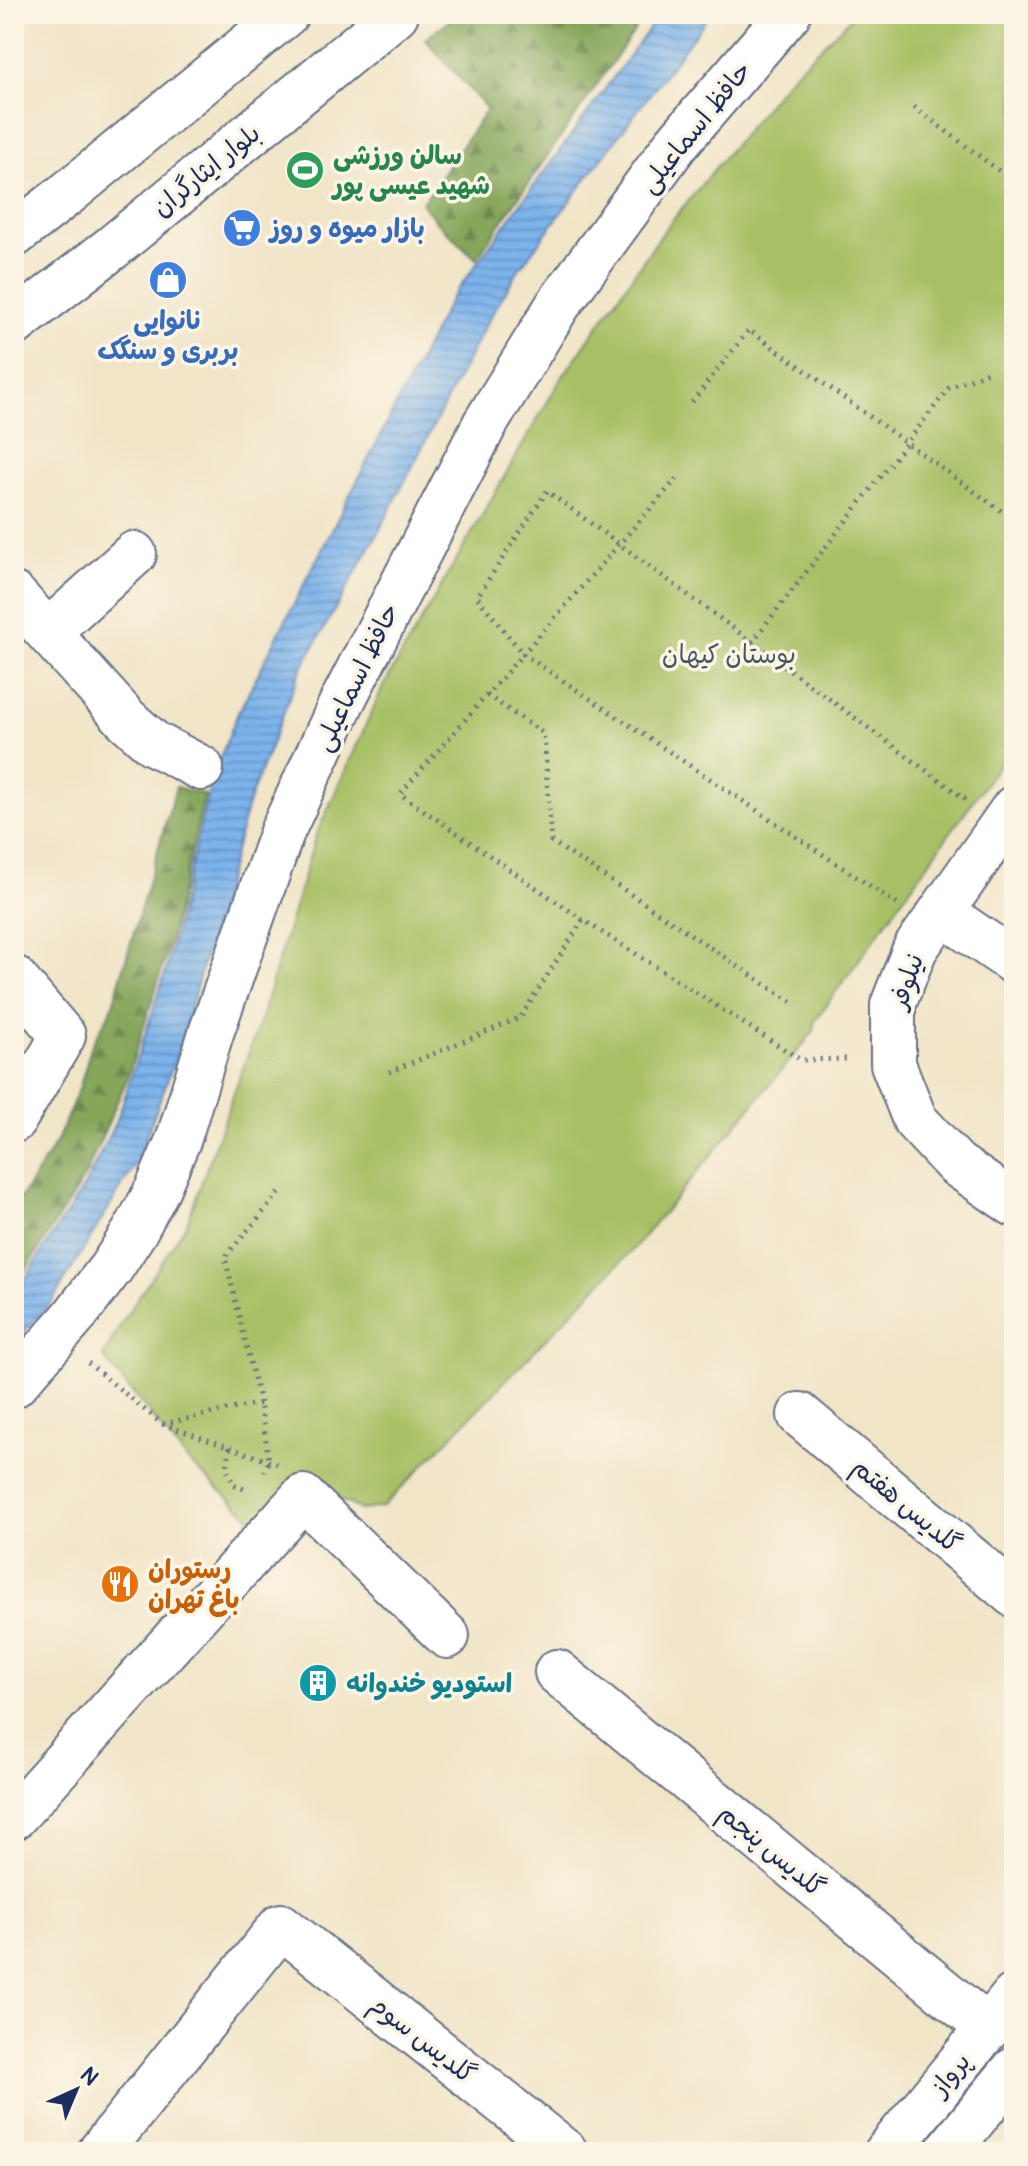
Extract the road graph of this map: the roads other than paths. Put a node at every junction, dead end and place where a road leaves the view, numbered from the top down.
1 (286, 14) edge
2 (396, 14) edge
3 (788, 14) edge
4 (31, 201) edge
5 (14, 235) edge
6 (14, 324) edge
7 (134, 554) dead end
8 (14, 595) edge
9 (48, 632) junction
10 (201, 768) dead end
11 (1008, 817) edge
12 (936, 919) junction
13 (1014, 962) edge
14 (14, 978) edge
15 (14, 1120) edge
16 (1014, 1204) edge
17 (14, 1385) edge
18 (800, 1415) dead end
19 (1014, 1595) edge
20 (447, 1636) dead end
21 (557, 1672) dead end
22 (14, 1817) edge
23 (1001, 2012) edge
24 (1014, 2070) edge
25 (100, 2152) edge
26 (565, 2152) edge
27 (887, 2152) edge
28 (947, 2152) edge

1 - 4 street
2 - 6 street, بلوار ایثارگران
3 - 17 street, حافظ اسماعیلی
4 - 5 street
7 - 9 street
8 - 9 street
9 - 10 street
11 - 12 street, نیلوفر
12 - 13 street
12 - 16 street, نیلوفر
14 - 15 street
18 - 19 street, گلدیس هفتم
20 - 22 street
21 - 23 street, گلدیس پنجم
23 - 27 street, پرواز
24 - 28 street, پرواز
25 - 26 street, گلدیس سوم

